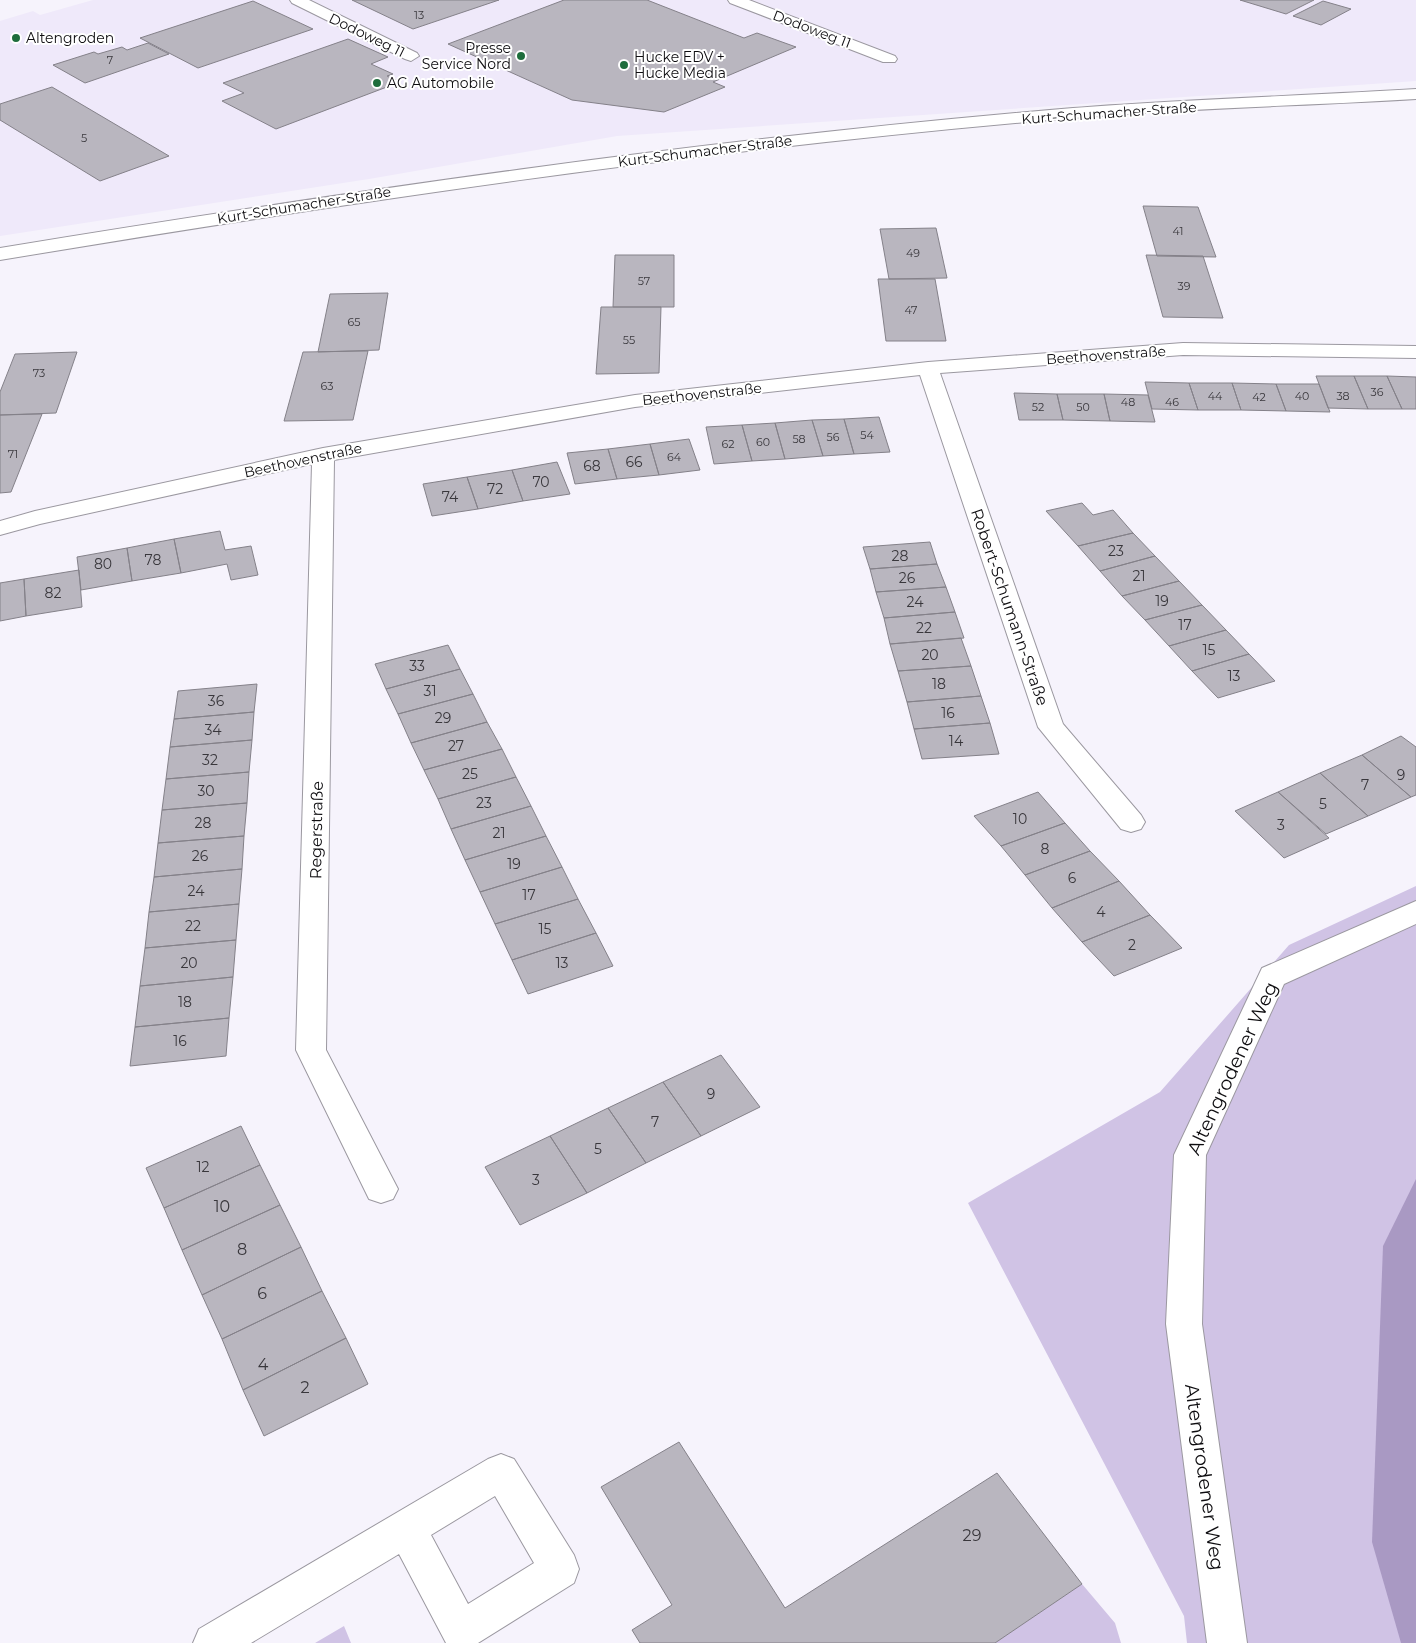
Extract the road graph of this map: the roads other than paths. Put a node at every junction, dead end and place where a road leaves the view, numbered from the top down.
1 (297, 0) edge
2 (735, 0) edge
3 (411, 56) dead end
4 (889, 59) dead end
5 (1416, 94) edge
6 (0, 254) edge
7 (1416, 352) edge
8 (928, 368) junction
9 (323, 455) junction
10 (0, 528) edge
11 (1131, 822) dead end
12 (1416, 912) edge
13 (381, 1189) dead end
14 (406, 1528) dead end
15 (213, 1643) edge
16 (1227, 1643) edge

1 - 3 street, Dodoweg 11
2 - 4 street, Dodoweg 11
5 - 6 street, Kurt-Schumacher-Straße
7 - 8 street, Beethovenstraße
8 - 9 street, Beethovenstraße
8 - 11 street, Robert-Schumann-Straße
9 - 10 street, Beethovenstraße
9 - 13 street, Regerstraße
12 - 16 street, Altengrodener Weg
14 - 15 street

